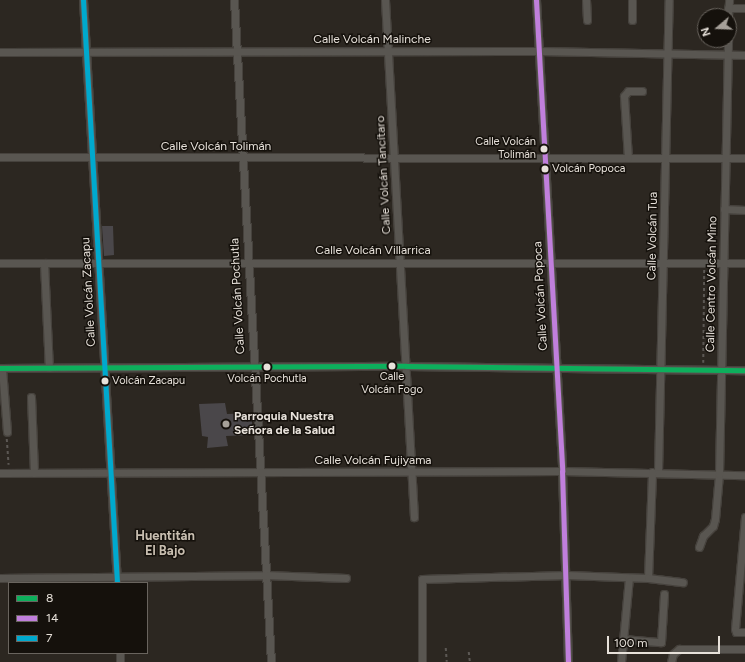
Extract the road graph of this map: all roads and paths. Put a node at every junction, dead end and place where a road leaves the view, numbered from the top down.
1 (83, 0) edge
2 (234, 0) edge
3 (385, 0) edge
4 (536, 0) edge
5 (586, 0) edge
6 (632, 0) edge
7 (669, 0) edge
8 (728, 0) edge
9 (728, 8) edge
10 (587, 20) dead end
11 (632, 20) dead end
12 (728, 48) edge
13 (388, 51) junction
14 (538, 51) junction
15 (0, 52) edge
16 (86, 52) junction
17 (237, 52) junction
18 (668, 53) junction
19 (728, 54) junction
20 (745, 55) edge
21 (642, 91) dead end
22 (0, 157) edge
23 (394, 157) junction
24 (544, 157) junction
25 (92, 158) junction
26 (242, 158) junction
27 (628, 158) junction
28 (665, 158) junction
29 (725, 158) junction
30 (745, 158) edge
31 (724, 209) junction
32 (745, 210) edge
33 (98, 262) junction
34 (248, 262) junction
35 (399, 262) junction
36 (550, 262) junction
37 (0, 263) edge
38 (44, 263) junction
39 (663, 263) junction
40 (704, 263) junction
41 (723, 263) junction
42 (745, 263) edge
43 (406, 366) junction
44 (105, 367) junction
45 (253, 367) junction
46 (556, 367) junction
47 (1, 368) edge
48 (49, 368) junction
49 (661, 368) junction
50 (703, 369) junction
51 (721, 369) junction
52 (745, 370) edge
53 (31, 397) dead end
54 (7, 432) joint
55 (259, 471) junction
56 (562, 471) junction
57 (111, 472) junction
58 (410, 472) junction
59 (655, 472) junction
60 (0, 473) edge
61 (9, 473) junction
62 (34, 473) junction
63 (719, 474) junction
64 (745, 475) edge
65 (414, 517) dead end
66 (745, 518) edge
67 (744, 539) edge
68 (699, 547) dead end
69 (265, 575) junction
70 (567, 575) junction
71 (0, 578) edge
72 (346, 578) dead end
73 (629, 578) junction
74 (648, 578) junction
75 (117, 580) edge
76 (683, 582) dead end
77 (664, 594) dead end
78 (745, 632) edge
79 (623, 639) junction
80 (446, 648) dead end
81 (745, 650) edge
82 (469, 652) dead end
83 (271, 662) edge
84 (422, 662) edge
85 (447, 662) edge
86 (470, 662) edge
87 (568, 662) edge
88 (621, 662) edge
89 (671, 662) edge

1 - 16 street, Calle Volcán Zacapu
2 - 17 street, Calle Volcán Pochutla
3 - 13 street, Calle Volcán Tancítaro
4 - 14 street, Calle Volcán Popoca
5 - 10 street
6 - 11 street
7 - 18 street, Calle Volcán Tua
8 - 9 street
12 - 19 street, Calle Centro Volcán Mino
13 - 14 street, Calle Volcán Malinche
13 - 17 street, Calle Volcán Malinche
13 - 23 street, Calle Volcán Tancítaro
14 - 18 street, Calle Volcán Malinche
14 - 24 street, Calle Volcán Popoca
15 - 16 street, Calle Volcán Malinche
16 - 17 street, Calle Volcán Malinche
16 - 25 street, Calle Volcán Zacapu
17 - 26 street, Calle Volcán Pochutla
18 - 19 street, Calle Volcán Malinche
18 - 28 street, Calle Volcán Tua
19 - 20 street, Calle Volcán Malinche
19 - 29 street, Calle Centro Volcán Mino
21 - 27 street
22 - 25 street, Calle Volcán Tolimán
23 - 24 street, Calle Volcán Tolimán
23 - 26 street, Calle Volcán Tolimán
23 - 35 street, Calle Volcán Tancítaro
24 - 27 street, Calle Volcán Tolimán
24 - 36 street, Calle Volcán Popoca
25 - 26 street, Calle Volcán Tolimán
25 - 33 street, Calle Volcán Zacapu
26 - 34 street, Calle Volcán Pochutla
27 - 28 street, Calle Volcán Tolimán
28 - 29 street, Calle Volcán Tolimán
28 - 39 street, Calle Volcán Tua
29 - 30 street, Calle Volcán Tolimán
29 - 31 street, Calle Centro Volcán Mino
31 - 32 street
31 - 41 street, Calle Centro Volcán Mino
33 - 34 street, Calle Volcán Villarrica
33 - 38 street, Calle Volcán Villarrica
33 - 44 street, Calle Volcán Zacapu
34 - 35 street, Calle Volcán Villarrica
34 - 45 street, Calle Volcán Pochutla
35 - 36 street, Calle Volcán Villarrica
35 - 43 street, Calle Volcán Tancítaro
36 - 39 street, Calle Volcán Villarrica
36 - 46 street, Calle Volcán Popoca
37 - 38 street, Calle Volcán Villarrica
38 - 48 street
39 - 40 street, Calle Volcán Villarrica
39 - 49 street, Calle Volcán Tua
40 - 41 street, Calle Volcán Villarrica
40 - 50 path
41 - 42 street, Calle Volcán Villarrica
41 - 51 street, Calle Centro Volcán Mino
43 - 45 street
43 - 46 street
43 - 58 street, Calle Volcán Tancítaro
44 - 45 street
44 - 48 street
44 - 57 street, Calle Volcán Zacapu
45 - 55 street, Calle Volcán Pochutla
46 - 49 street
46 - 56 street, Calle Volcán Popoca
47 - 48 street
47 - 54 street
49 - 50 street
49 - 59 street, Calle Volcán Tua
50 - 51 street
51 - 52 street
51 - 63 street, Calle Centro Volcán Mino
53 - 62 street
54 - 61 path
55 - 57 street, Calle Volcán Fujiyama
55 - 58 street, Calle Volcán Fujiyama
55 - 69 street, Calle Volcán Pochutla
56 - 58 street, Calle Volcán Fujiyama
56 - 59 street, Calle Volcán Fujiyama
56 - 70 street, Calle Volcán Popoca
57 - 62 street, Calle Volcán Fujiyama
57 - 75 street, Calle Volcán Zacapu
58 - 65 street, Calle Volcán Tancítaro
59 - 63 street, Calle Volcán Fujiyama
59 - 74 street, Calle Volcán Tua
60 - 61 street, Calle Volcán Fujiyama
61 - 62 street, Calle Volcán Fujiyama
63 - 64 street, Calle Volcán Fujiyama
63 - 68 street, Calle Centro Volcán Mino
66 - 67 street
67 - 78 street
69 - 72 street
69 - 75 street
69 - 83 street, Calle Volcán Pochutla
70 - 73 street
70 - 84 street
70 - 87 street, Calle Volcán Popoca
71 - 75 street
73 - 74 street
73 - 79 street
74 - 76 street
77 - 79 street
79 - 88 street
80 - 85 path
81 - 89 street
82 - 86 path

